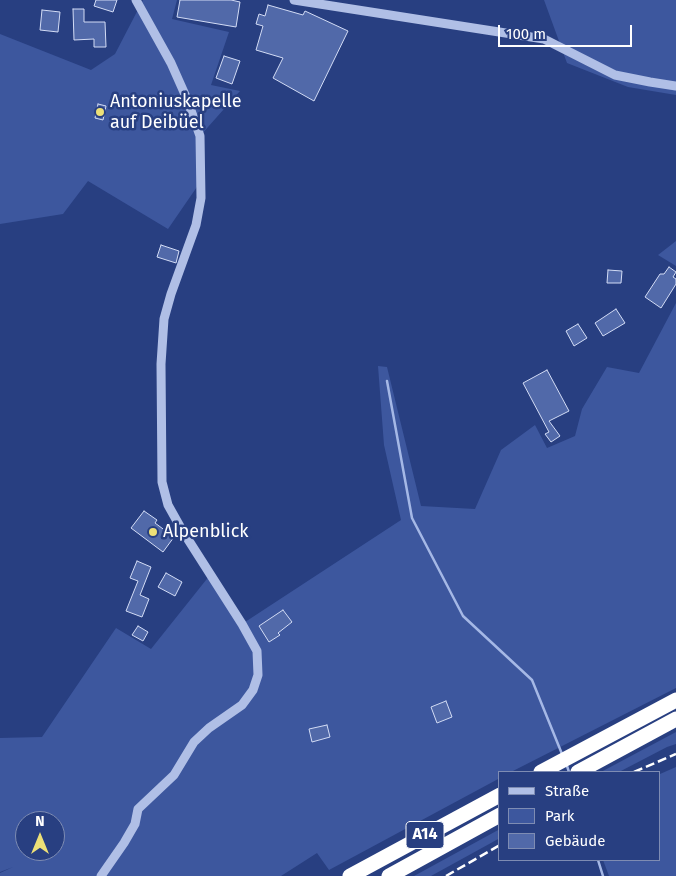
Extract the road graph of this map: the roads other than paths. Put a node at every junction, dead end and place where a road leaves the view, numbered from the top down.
1 (136, 0) edge
2 (294, 0) edge
3 (676, 86) edge
4 (675, 700) edge
5 (676, 719) edge
6 (543, 771) edge
7 (580, 771) edge
8 (498, 796) edge
9 (498, 816) edge
10 (101, 876) edge
11 (350, 876) edge
12 (389, 876) edge

1 - 10 street
2 - 3 street
4 - 6 highway
5 - 7 highway
8 - 11 highway, A14
9 - 12 highway, A14

